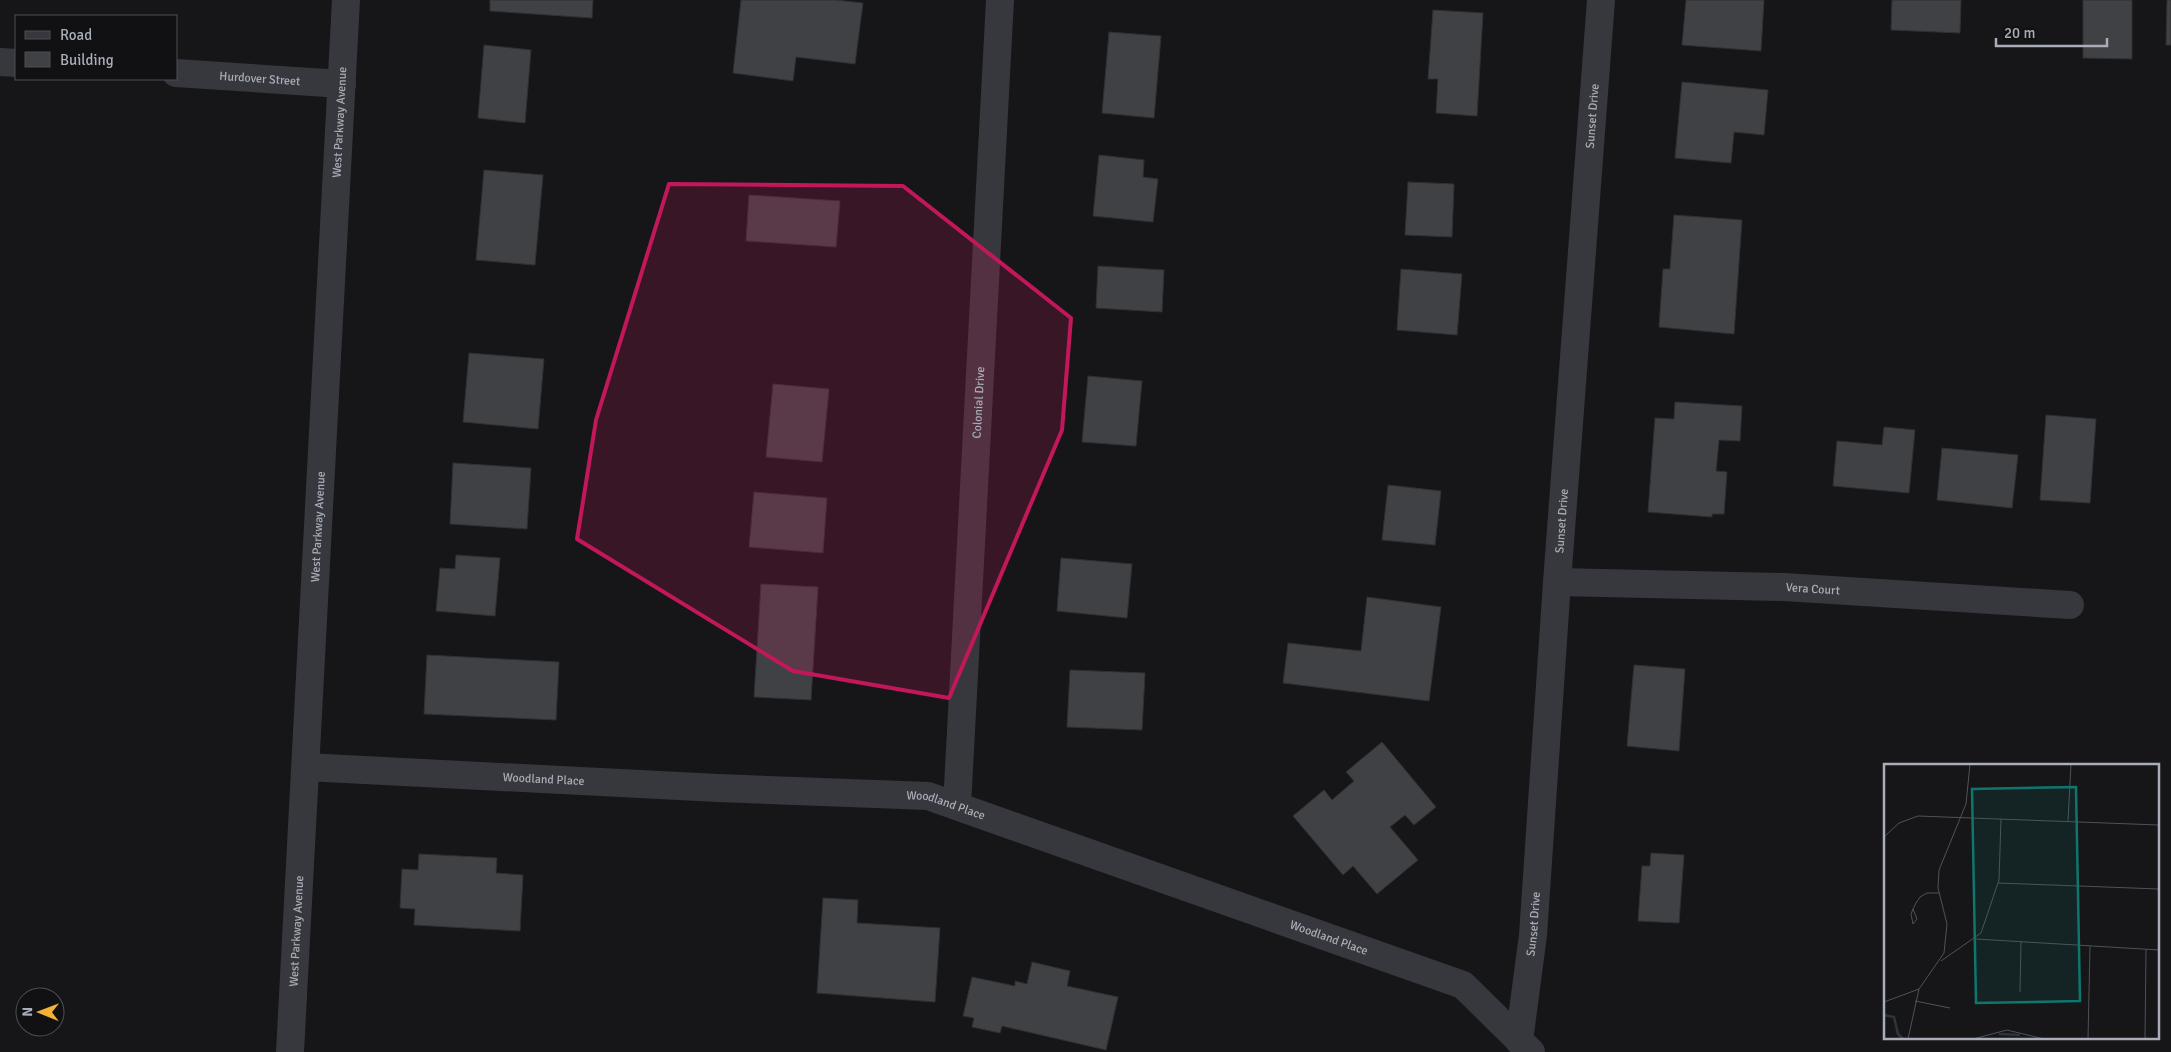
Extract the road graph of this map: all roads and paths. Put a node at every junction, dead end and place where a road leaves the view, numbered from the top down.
1 (346, 0) edge
2 (1000, 0) edge
3 (1602, 0) edge
4 (0, 62) edge
5 (15, 63) edge
6 (178, 73) edge
7 (342, 84) junction
8 (1557, 582) junction
9 (2070, 605) dead end
10 (306, 768) junction
11 (956, 806) junction
12 (1525, 1046) edge
13 (290, 1052) edge

1 - 7 street, West Parkway Avenue
2 - 11 street, Colonial Drive
3 - 8 street, Sunset Drive
4 - 5 street
6 - 7 street, Hurdover Street
7 - 10 street, West Parkway Avenue
8 - 9 street, Vera Court
8 - 12 street, Sunset Drive
10 - 11 street, Woodland Place
10 - 13 street, West Parkway Avenue
11 - 12 street, Woodland Place

